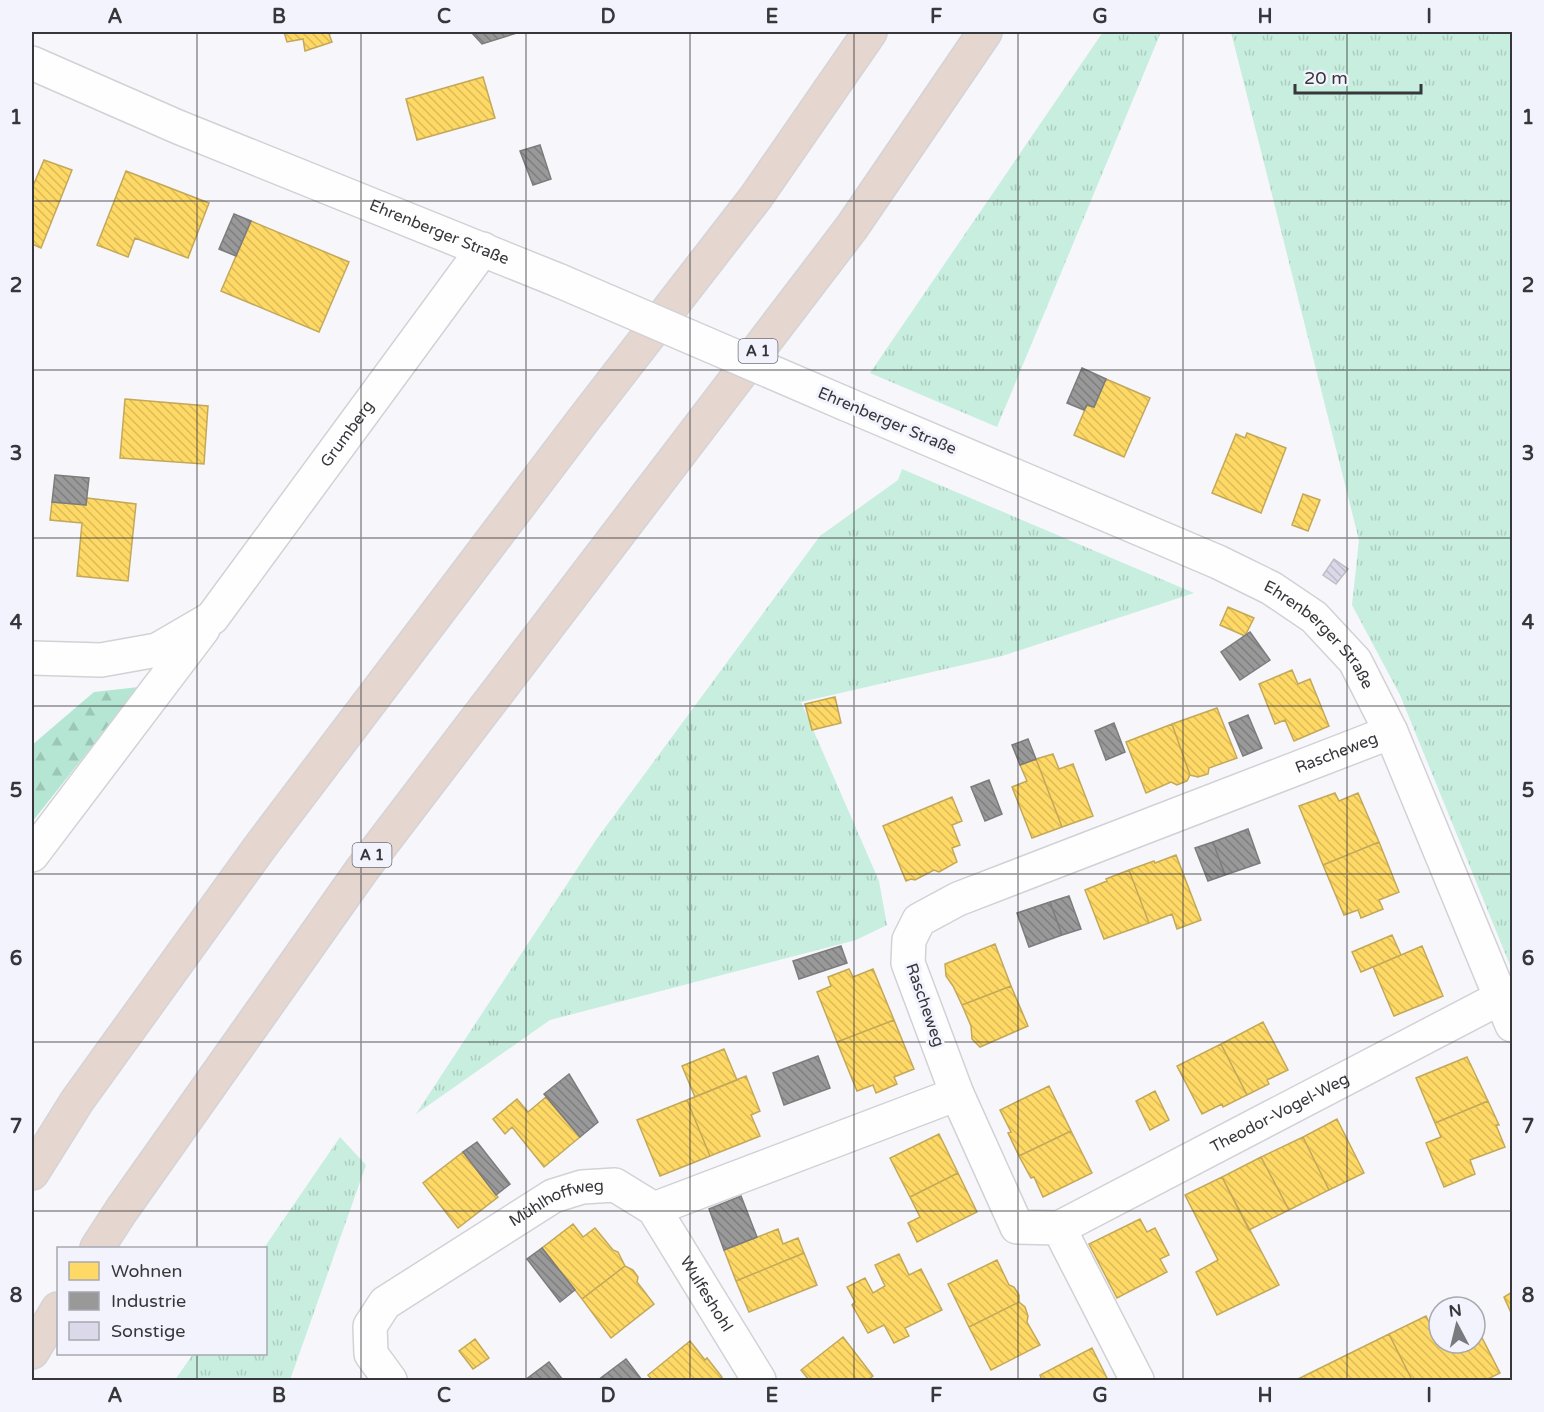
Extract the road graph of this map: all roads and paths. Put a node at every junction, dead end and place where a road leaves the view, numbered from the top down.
1 (870, 32) edge
2 (985, 32) edge
3 (32, 63) edge
4 (483, 249) junction
5 (212, 618) junction
6 (32, 658) edge
7 (1391, 732) junction
8 (32, 855) edge
9 (1506, 1011) edge
10 (957, 1094) junction
11 (32, 1173) edge
12 (654, 1209) junction
13 (1059, 1228) junction
14 (99, 1247) edge
15 (57, 1312) edge
16 (32, 1352) edge
17 (390, 1380) edge
18 (759, 1380) edge
19 (1137, 1380) edge

1 - 11 highway
2 - 14 highway, A 1
3 - 4 street, Ehrenberger Straße
4 - 5 street, Grumberg
4 - 7 street, Ehrenberger Straße, bridge
5 - 6 street, Grumberg
5 - 8 street, Grumberg
7 - 9 street, Ehrenberger Straße
7 - 10 street, Rascheweg
9 - 13 street, Theodor-Vogel-Weg
10 - 12 street
10 - 13 street, Rascheweg
12 - 17 street, Mühlhoffweg
12 - 18 street, Wulfeshohl
13 - 19 street
15 - 16 highway

